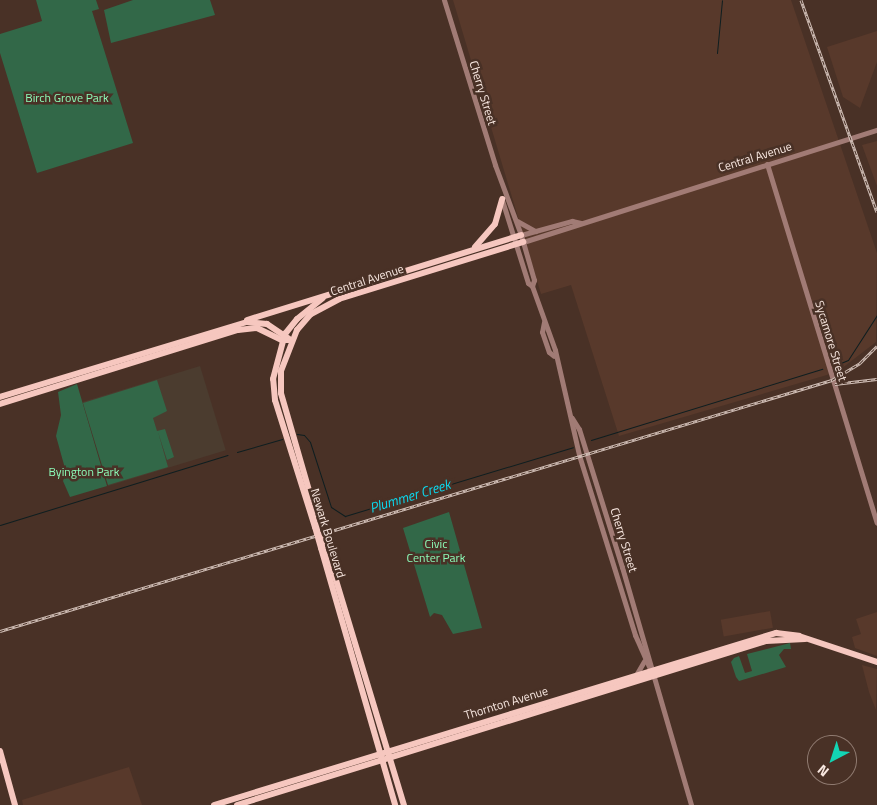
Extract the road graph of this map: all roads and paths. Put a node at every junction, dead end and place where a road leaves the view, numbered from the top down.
1 (444, 0) edge
2 (877, 130) edge
3 (767, 164) junction
4 (503, 196) junction
5 (516, 220) junction
6 (582, 223) junction
7 (535, 232) junction
8 (519, 238) junction
9 (536, 239) junction
10 (516, 244) junction
11 (473, 249) junction
12 (526, 254) junction
13 (532, 286) junction
14 (366, 287) junction
15 (338, 292) junction
16 (236, 324) junction
17 (283, 337) junction
18 (291, 340) junction
19 (0, 397) edge
20 (0, 404) edge
21 (877, 523) edge
22 (317, 526) junction
23 (323, 548) junction
24 (805, 639) junction
25 (646, 659) junction
26 (877, 662) edge
27 (665, 667) junction
28 (651, 674) junction
29 (636, 675) junction
30 (0, 751) edge
31 (381, 752) junction
32 (390, 754) junction
33 (383, 759) junction
34 (15, 805) edge
35 (214, 805) edge
36 (237, 805) edge
37 (395, 805) edge
38 (404, 805) edge
39 (691, 805) edge

1 - 4 street, Cherry Street
2 - 3 street, Central Avenue
3 - 6 street, Central Avenue
3 - 21 street, Sycamore Street
4 - 5 street, Cherry Street
4 - 8 street, Cherry Street
4 - 11 main road
5 - 7 street
5 - 8 street, Cherry Street
6 - 7 street, Central Avenue
6 - 9 street, Central Avenue
7 - 8 street, Central Avenue
8 - 9 street, Central Avenue
8 - 10 main road, Central Avenue
8 - 11 main road, Central Avenue
8 - 12 street, Cherry Street
9 - 12 street
10 - 13 street, Cherry Street
10 - 14 main road, Central Avenue
11 - 14 main road, Central Avenue
12 - 13 street, Cherry Street
13 - 25 street, Cherry Street
14 - 15 main road, Central Avenue
14 - 18 main road, Central Avenue
15 - 16 main road
15 - 17 main road, Newark Boulevard
16 - 17 main road
16 - 19 main road
17 - 18 main road
17 - 20 main road
17 - 22 main road, Newark Boulevard
18 - 22 main road, Newark Boulevard
22 - 23 main road, Newark Boulevard, bridge
23 - 31 main road, Newark Boulevard
23 - 32 main road, Newark Boulevard
24 - 26 main road, Thornton Avenue
24 - 27 main road, Thornton Avenue
24 - 28 main road, Thornton Avenue
25 - 27 street
25 - 28 street, Cherry Street
25 - 29 street
27 - 28 main road, Thornton Avenue
28 - 29 main road, Thornton Avenue
28 - 32 main road, Thornton Avenue
28 - 39 street, Cherry Street
29 - 32 main road, Thornton Avenue
30 - 34 main road
31 - 32 main road, Thornton Avenue
31 - 33 main road, Newark Boulevard
31 - 35 main road, Thornton Avenue
32 - 33 main road, Thornton Avenue
32 - 38 main road, Newark Boulevard
33 - 36 main road, Thornton Avenue
33 - 37 main road, Newark Boulevard

